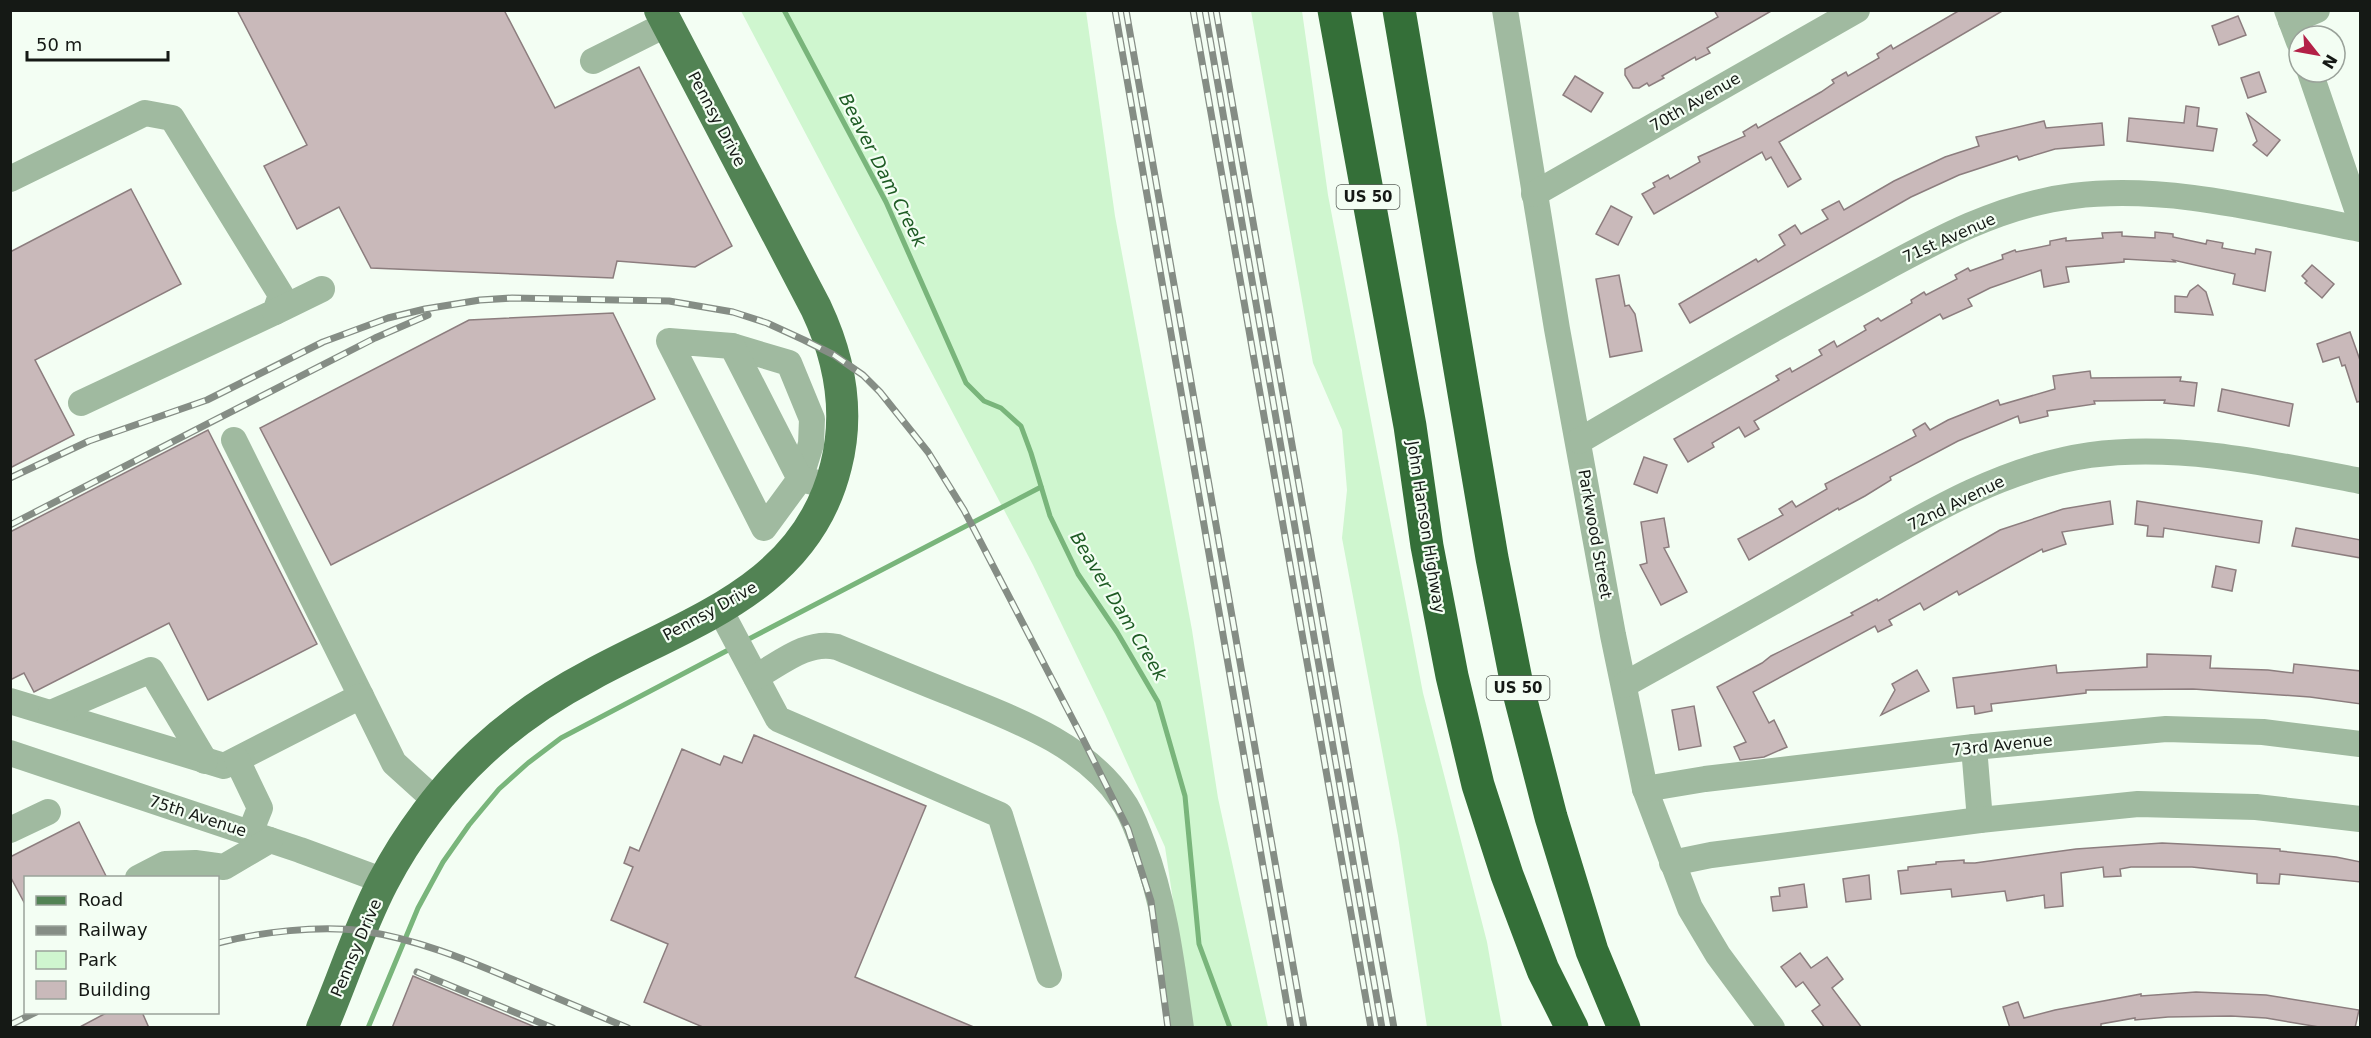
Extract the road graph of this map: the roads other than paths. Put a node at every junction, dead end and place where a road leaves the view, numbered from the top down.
1 (1334, 10) edge
2 (1399, 10) edge
3 (1504, 10) edge
4 (1857, 10) edge
5 (2317, 10) edge
6 (664, 17) edge
7 (2292, 24) edge
8 (592, 61) dead end
9 (2314, 84) edge
10 (10, 179) edge
11 (1534, 194) junction
12 (2361, 218) edge
13 (2361, 229) edge
14 (322, 289) dead end
15 (275, 312) junction
16 (732, 346) junction
17 (81, 403) dead end
18 (234, 440) dead end
19 (1579, 441) junction
20 (800, 479) junction
21 (2361, 481) edge
22 (831, 486) junction
23 (726, 621) junction
24 (752, 668) junction
25 (1624, 685) junction
26 (361, 696) junction
27 (10, 701) edge
28 (51, 713) junction
29 (2361, 744) edge
30 (1974, 747) junction
31 (10, 753) edge
32 (237, 760) junction
33 (205, 761) junction
34 (1645, 789) junction
35 (436, 801) junction
36 (10, 804) edge
37 (48, 812) dead end
38 (2361, 819) edge
39 (1980, 820) junction
40 (10, 830) edge
41 (260, 836) junction
42 (1672, 863) junction
43 (142, 876) edge
44 (384, 881) junction
45 (1048, 975) dead end
46 (322, 1028) edge
47 (1181, 1028) edge
48 (1572, 1028) edge
49 (1624, 1028) edge
50 (1772, 1028) edge

1 - 48 highway, John Hanson Highway / US 50
2 - 49 highway, US 50
3 - 11 street, Parkwood Street
4 - 11 street, 70th Avenue
5 - 7 street
6 - 8 street
6 - 22 main road, Pennsy Drive
9 - 12 street
10 - 15 street
11 - 19 street, Parkwood Street
13 - 19 street, 71st Avenue
14 - 15 street
15 - 17 street
16 - 20 street
16 - 20 street
16 - 20 street
18 - 26 street
19 - 25 street, Parkwood Street
20 - 22 street
21 - 25 street, 72nd Avenue
22 - 23 main road, Pennsy Drive
23 - 24 street
23 - 35 main road, Pennsy Drive
24 - 45 street
24 - 47 street
25 - 34 street, Parkwood Street
26 - 32 street
26 - 35 street
27 - 28 street
28 - 33 street
28 - 33 street
29 - 30 street, 73rd Avenue
30 - 34 street, 73rd Avenue
30 - 39 street
31 - 41 street, 75th Avenue
32 - 33 street
32 - 41 street
34 - 42 street, Parkwood Street
35 - 44 main road, Pennsy Drive
36 - 40 street
37 - 40 street
38 - 39 street
39 - 42 street
41 - 43 street
41 - 44 street, 75th Avenue
42 - 50 street, Parkwood Street
44 - 46 main road, Pennsy Drive

